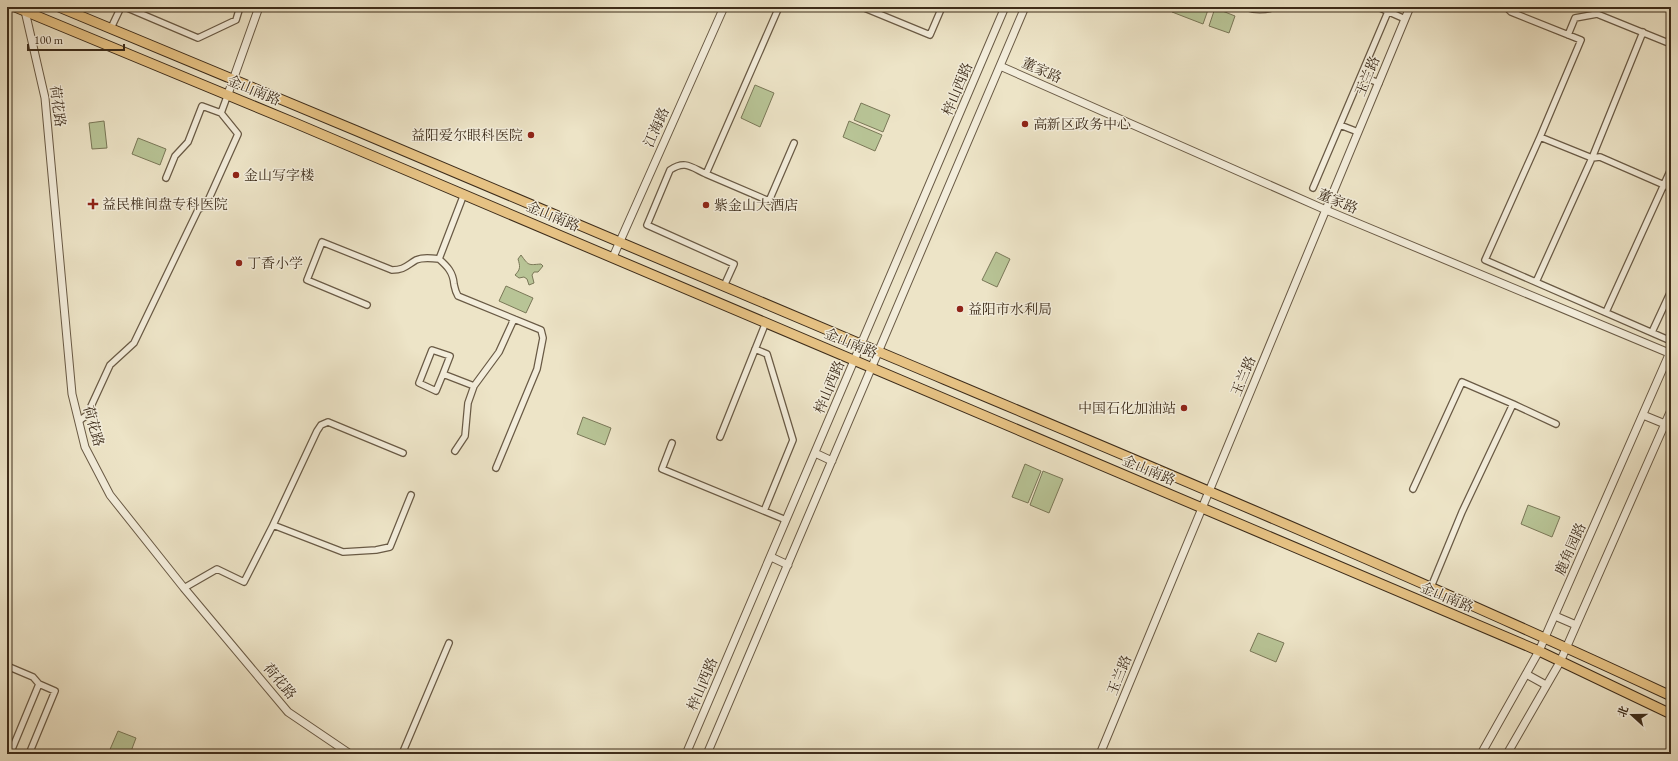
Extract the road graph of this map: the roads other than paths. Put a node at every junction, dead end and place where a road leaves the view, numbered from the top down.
1 (15, 7) edge
2 (59, 7) edge
3 (121, 7) edge
4 (125, 7) edge
5 (240, 7) edge
6 (259, 7) edge
7 (724, 7) edge
8 (778, 7) edge
9 (862, 7) edge
10 (942, 7) edge
11 (1006, 7) edge
12 (1025, 7) edge
13 (1245, 7) edge
14 (1276, 7) edge
15 (1378, 7) edge
16 (1410, 7) edge
17 (1506, 7) edge
18 (26, 9) edge
19 (1389, 9) edge
20 (1405, 19) junction
21 (111, 28) junction
22 (1642, 32) junction
23 (1568, 35) junction
24 (1671, 44) edge
25 (1000, 66) junction
26 (1361, 76) junction
27 (234, 79) junction
28 (1379, 83) junction
29 (228, 94) junction
30 (221, 113) junction
31 (1340, 125) junction
32 (1358, 132) junction
33 (1540, 137) junction
34 (794, 143) dead end
35 (1592, 158) junction
36 (1671, 168) edge
37 (706, 174) junction
38 (166, 178) dead end
39 (1665, 185) junction
40 (1313, 188) dead end
41 (1671, 188) edge
42 (464, 194) junction
43 (1326, 210) junction
44 (620, 242) junction
45 (613, 257) junction
46 (439, 259) junction
47 (1536, 282) junction
48 (724, 286) junction
49 (1671, 291) edge
50 (367, 305) dead end
51 (1606, 312) junction
52 (514, 319) junction
53 (766, 322) junction
54 (1652, 332) junction
55 (1671, 340) edge
56 (862, 344) junction
57 (755, 349) junction
58 (1670, 351) edge
59 (879, 352) junction
60 (855, 360) junction
61 (872, 367) junction
62 (443, 374) junction
63 (474, 386) junction
64 (1513, 404) junction
65 (1671, 410) edge
66 (1643, 415) junction
67 (79, 421) junction
68 (1556, 424) dead end
69 (1665, 424) junction
70 (720, 437) dead end
71 (672, 443) dead end
72 (454, 451) dead end
73 (402, 453) dead end
74 (815, 453) junction
75 (832, 461) junction
76 (496, 468) dead end
77 (1413, 489) dead end
78 (1209, 491) junction
79 (411, 495) dead end
80 (1202, 508) junction
81 (764, 511) junction
82 (786, 520) junction
83 (273, 526) junction
84 (1292, 527) junction
85 (1285, 543) junction
86 (771, 557) junction
87 (788, 565) junction
88 (1431, 587) junction
89 (184, 588) junction
90 (1474, 606) junction
91 (1555, 616) junction
92 (1467, 621) junction
93 (1576, 625) junction
94 (1546, 637) junction
95 (449, 644) dead end
96 (1566, 647) junction
97 (1539, 651) junction
98 (1560, 662) junction
99 (7, 666) edge
100 (1526, 674) junction
101 (1631, 677) junction
102 (39, 684) junction
103 (1546, 685) junction
104 (1624, 692) junction
105 (1671, 696) edge
106 (1671, 714) edge
107 (10, 754) edge
108 (29, 754) edge
109 (350, 754) edge
110 (402, 754) edge
111 (686, 754) edge
112 (707, 754) edge
113 (1100, 754) edge
114 (1481, 754) edge
115 (1507, 754) edge

1 - 18 highway, 金山南路
2 - 21 highway, 金山南路
3 - 21 street
4 - 5 street
6 - 27 street
7 - 44 street, 江海路
8 - 37 street
9 - 10 street
11 - 56 street, 梓山西路
12 - 25 street
13 - 14 street
15 - 19 street
16 - 20 street, 玉兰路
17 - 23 street
18 - 29 highway, 金山南路
18 - 67 street, 荷花路
19 - 20 street
19 - 26 street
20 - 28 street, 玉兰路
21 - 27 highway, 金山南路
22 - 23 street
22 - 24 street
22 - 35 street
23 - 33 street
25 - 43 street, 董家路
25 - 59 street
26 - 28 street
26 - 31 street
27 - 29 street
27 - 44 highway, 金山南路
28 - 32 street, 玉兰路
29 - 30 street
29 - 42 highway, 金山南路
30 - 38 street
30 - 67 street
31 - 32 street
31 - 40 street
32 - 43 street, 玉兰路
33 - 35 street
33 - 47 street
34 - 37 street
35 - 39 street
35 - 47 street
36 - 39 street
37 - 48 street
39 - 41 street
39 - 51 street
42 - 45 highway, 金山南路
42 - 46 street
43 - 58 street, 董家路
43 - 78 street, 玉兰路
44 - 45 street, 江海路
44 - 48 highway, 金山南路
45 - 53 highway, 金山南路
46 - 50 street
46 - 52 street
47 - 51 street
48 - 56 highway, 金山南路
49 - 54 street
51 - 54 street
52 - 63 street
52 - 76 street
53 - 57 street
53 - 60 highway, 金山南路
54 - 55 street
56 - 59 highway, 金山南路
56 - 60 street, 梓山西路
57 - 70 street
57 - 81 street
58 - 66 street, 鹿角园路
59 - 61 street
59 - 78 highway, 金山南路
60 - 61 highway, 金山南路
60 - 74 street, 梓山西路
61 - 75 street
61 - 80 highway, 金山南路
62 - 62 street
62 - 63 street
63 - 72 street
64 - 68 street
64 - 77 street
64 - 88 street
65 - 69 street
66 - 69 street
66 - 91 street, 鹿角园路
67 - 89 street, 荷花路
69 - 93 street
71 - 81 street
73 - 83 street
74 - 75 street
74 - 82 street, 梓山西路
75 - 87 street
78 - 80 street, 玉兰路
78 - 84 highway, 金山南路
79 - 83 street
80 - 85 highway, 金山南路
80 - 113 street, 玉兰路
81 - 82 street
82 - 86 street, 梓山西路
83 - 89 street
84 - 85 highway
84 - 88 highway, 金山南路
85 - 92 highway, 金山南路
86 - 87 street
86 - 111 street, 梓山西路
87 - 112 street
88 - 90 highway, 金山南路
89 - 109 street, 荷花路
90 - 92 highway
90 - 94 highway, 金山南路
91 - 93 street
91 - 94 street, 鹿角园路
92 - 97 highway, 金山南路
93 - 96 street
94 - 96 highway, 金山南路
94 - 97 street, 鹿角园路
95 - 110 street
96 - 98 street
96 - 101 highway, 金山南路
97 - 98 highway, 金山南路
97 - 100 street, 鹿角园路
98 - 103 street
98 - 104 highway, 金山南路
99 - 102 street
100 - 103 street
100 - 114 street, 鹿角园路
101 - 104 highway
101 - 105 highway, 金山南路
102 - 107 street
102 - 108 street
103 - 115 street
104 - 106 highway, 金山南路

